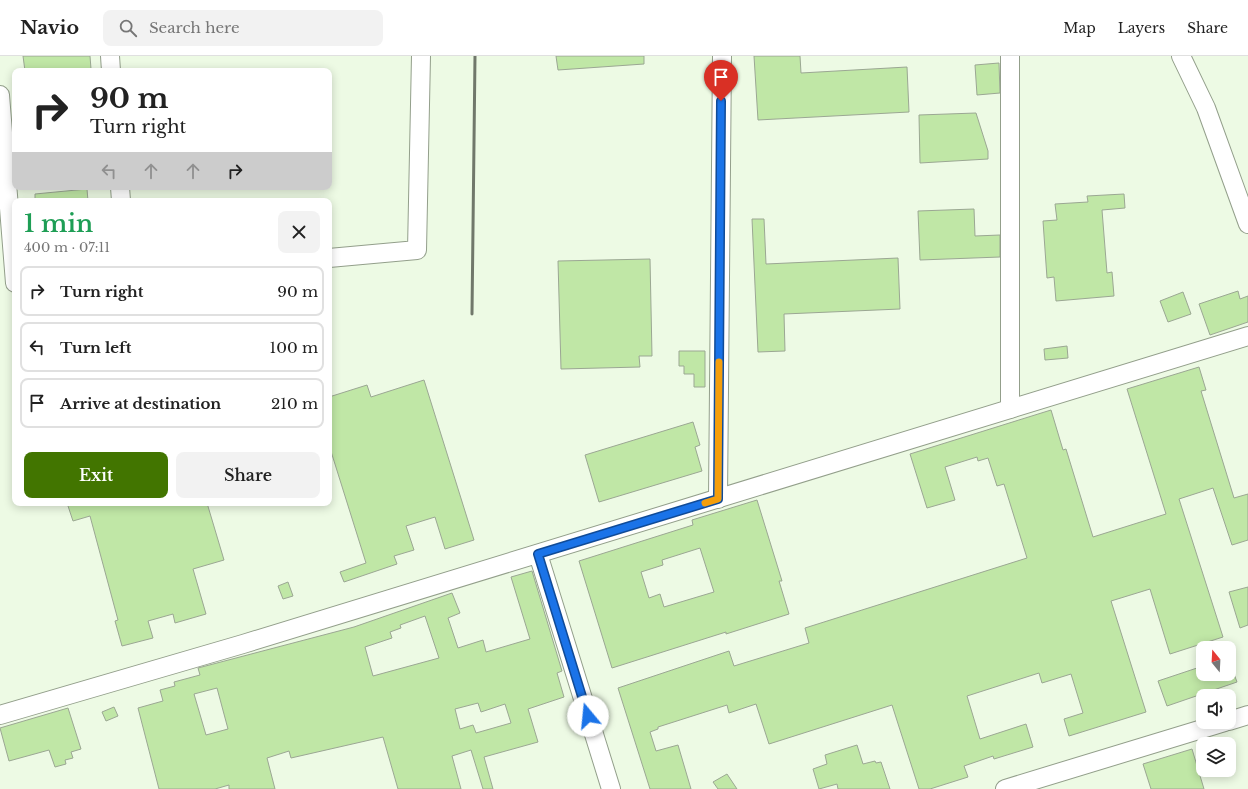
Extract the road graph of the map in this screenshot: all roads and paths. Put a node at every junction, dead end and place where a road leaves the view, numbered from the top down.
1 (110, 56) edge
2 (421, 56) edge
3 (722, 56) edge
4 (1010, 56) edge
5 (1181, 56) edge
6 (111, 68) edge
7 (0, 95) edge
8 (1248, 224) edge
9 (12, 246) edge
10 (332, 258) edge
11 (12, 284) edge
12 (0, 286) edge
13 (1248, 336) edge
14 (1010, 409) junction
15 (718, 499) junction
16 (538, 554) junction
17 (0, 715) edge
18 (1248, 715) edge
19 (1236, 719) edge
20 (1202, 729) edge
21 (611, 789) edge
22 (1005, 789) edge

1 - 6 street
2 - 10 street
3 - 15 street
4 - 14 street
5 - 8 street
7 - 9 street
11 - 12 street
13 - 14 street
14 - 15 street
15 - 16 street
16 - 17 street
16 - 21 street
18 - 19 street
20 - 22 street

